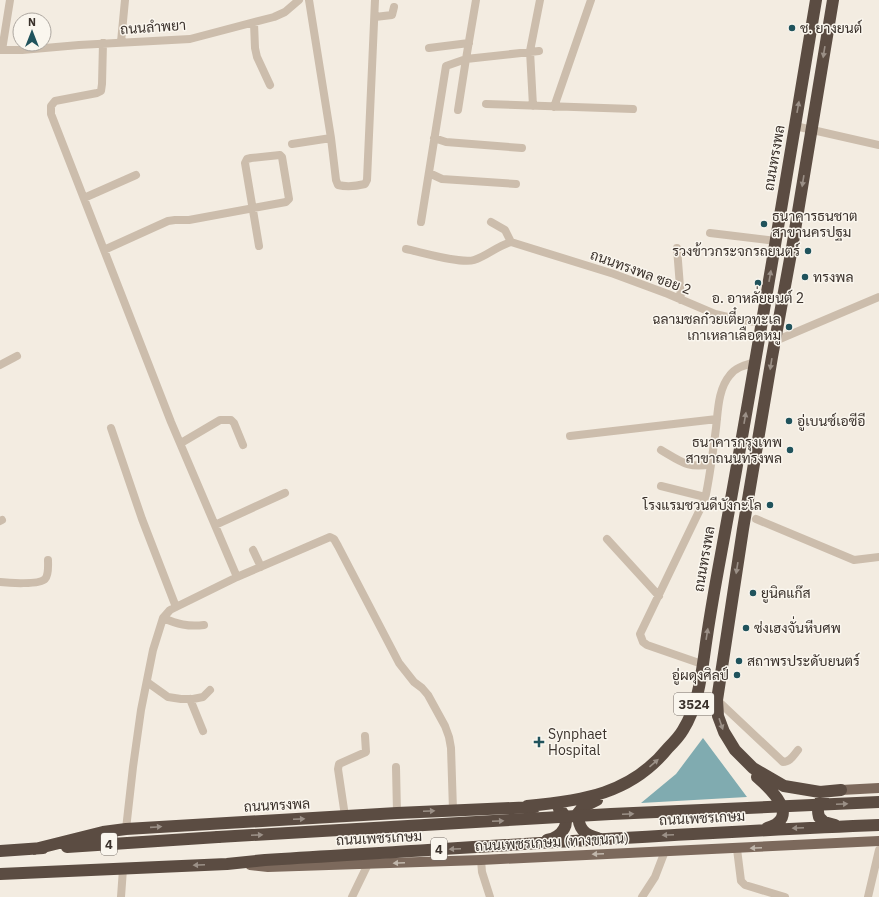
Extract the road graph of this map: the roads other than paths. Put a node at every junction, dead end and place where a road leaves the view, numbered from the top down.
1 (10, 0) edge
2 (125, 0) edge
3 (299, 0) edge
4 (309, 0) edge
5 (375, 0) edge
6 (476, 0) edge
7 (540, 0) edge
8 (591, 0) edge
9 (816, 0) edge
10 (833, 0) edge
11 (394, 7) dead end
12 (375, 17) junction
13 (254, 22) junction
14 (121, 42) junction
15 (103, 43) junction
16 (469, 43) junction
17 (429, 48) dead end
18 (1, 50) edge
19 (530, 51) junction
20 (539, 51) dead end
21 (466, 59) junction
22 (270, 85) dead end
23 (486, 104) dead end
24 (533, 106) junction
25 (554, 107) junction
26 (633, 109) dead end
27 (458, 110) dead end
28 (795, 126) junction
29 (812, 129) junction
30 (331, 138) junction
31 (434, 138) junction
32 (292, 144) dead end
33 (879, 145) edge
34 (522, 148) dead end
35 (429, 173) junction
36 (136, 175) dead end
37 (516, 184) dead end
38 (84, 198) junction
39 (252, 209) junction
40 (421, 222) dead end
41 (491, 222) dead end
42 (710, 233) dead end
43 (776, 241) junction
44 (511, 242) junction
45 (259, 246) dead end
46 (677, 248) dead end
47 (406, 249) dead end
48 (104, 250) junction
49 (879, 297) edge
50 (681, 300) junction
51 (762, 323) junction
52 (775, 341) junction
53 (16, 356) dead end
54 (755, 362) junction
55 (0, 365) edge
56 (717, 419) junction
57 (111, 428) dead end
58 (570, 436) dead end
59 (181, 443) junction
60 (244, 445) dead end
61 (661, 450) dead end
62 (711, 464) junction
63 (661, 486) dead end
64 (285, 493) dead end
65 (705, 497) junction
66 (731, 498) junction
67 (748, 500) junction
68 (756, 519) dead end
69 (215, 525) junction
70 (607, 539) dead end
71 (253, 550) dead end
72 (879, 557) edge
73 (48, 560) dead end
74 (261, 567) junction
75 (237, 577) junction
76 (0, 582) edge
77 (659, 596) junction
78 (176, 607) junction
79 (163, 618) junction
80 (204, 625) dead end
81 (702, 664) junction
82 (147, 682) junction
83 (210, 690) dead end
84 (190, 699) junction
85 (717, 700) junction
86 (203, 731) dead end
87 (365, 736) dead end
88 (798, 750) dead end
89 (737, 753) junction
90 (396, 767) dead end
91 (879, 788) edge
92 (614, 790) junction
93 (841, 790) junction
94 (879, 802) edge
95 (525, 807) junction
96 (453, 810) junction
97 (397, 813) junction
98 (345, 816) junction
99 (879, 825) edge
100 (840, 826) junction
101 (126, 829) junction
102 (739, 832) junction
103 (612, 838) junction
104 (879, 841) edge
105 (522, 845) junction
106 (35, 849) junction
107 (737, 849) junction
108 (879, 850) edge
109 (0, 851) edge
110 (665, 851) junction
111 (481, 860) junction
112 (227, 864) junction
113 (368, 864) junction
114 (123, 869) junction
115 (0, 874) edge
116 (121, 897) edge
117 (352, 897) edge
118 (490, 897) edge
119 (642, 897) edge
120 (785, 897) edge
121 (868, 897) edge

1 - 18 street
2 - 14 street
3 - 13 street, ถนนลำพยา
4 - 30 street
5 - 12 street
6 - 16 street
7 - 19 street
8 - 25 street
28 -> 9 highway, ถนนทรงพล / 3524
10 -> 29 highway, 3524
11 - 12 street
12 - 30 street
13 - 14 street, ถนนลำพยา
13 - 22 street
14 - 15 street, ถนนลำพยา
15 - 18 street, ถนนลำพยา
15 - 38 street
16 - 17 street
16 - 21 street
19 - 20 street
19 - 21 street
19 - 24 street
21 - 27 street
21 - 31 street
23 - 24 street
24 - 25 street
25 - 26 street
28 - 29 street
28 - 43 highway, ถนนทรงพล / 3524
29 - 33 street
29 -> 52 highway, 3524
30 - 32 street
31 - 34 street
31 - 35 street
35 - 37 street
35 - 40 street
36 - 38 street
38 - 48 street
39 - 39 street
39 - 45 street
39 - 48 street
41 - 44 street
42 - 43 street
51 -> 43 highway, ถนนทรงพล / 3524
44 - 47 street
44 - 50 street, ถนนทรงพล ซอย 2
46 - 50 street
48 - 59 street
49 - 52 street
50 - 51 street, ถนนทรงพล ซอย 2
51 - 54 highway, ถนนทรงพล / 3524
52 -> 67 highway, 3524
53 - 55 street
54 - 56 street
66 -> 54 highway, ถนนทรงพล / 3524
56 - 58 street
56 - 62 street
57 - 78 street
59 - 60 street
59 - 69 street
61 - 62 street
62 - 65 street
63 - 65 street
64 - 69 street
65 - 77 street
66 - 67 highway
81 -> 66 highway, ถนนทรงพล / 3524
67 -> 85 highway, 3524
68 - 72 street
69 - 75 street
70 - 77 street
71 - 74 street
73 - 76 street
74 - 75 street
74 - 96 street
75 - 78 street
77 - 81 street
78 - 79 street
79 - 80 street
79 - 82 street
92 -> 81 highway, ถนนทรงพล / 3524
82 - 84 street
82 - 101 street
83 - 84 street
84 - 86 street
85 - 88 street
85 -> 89 highway, 3524
87 - 98 street
89 - 93 highway, 3524
89 - 102 highway
90 - 97 street
91 - 93 main road
92 - 95 highway, ถนนทรงพล / 3524
92 - 103 highway
93 - 100 highway
106 -> 94 highway, ถนนเพชรเกษม / 4, bridge
95 - 96 highway, ถนนทรงพล
95 - 105 highway
97 -> 96 highway, ถนนทรงพล
97 - 98 highway, ถนนทรงพล
101 -> 98 highway, ถนนทรงพล
99 - 100 highway, ถนนเพชรเกษม / 4
100 -> 102 highway, ถนนเพชรเกษม / 4
101 - 106 highway, ถนนทรงพล
102 -> 103 highway, ถนนเพชรเกษม / 4
103 - 105 highway, ถนนเพชรเกษม / 4
104 -> 107 main road, ถนนเพชรเกษม (ทางขนาน) / 4
105 -> 112 highway, ถนนเพชรเกษม / 4
106 - 109 highway, ถนนเพชรเกษม / 4
107 - 110 main road, ถนนเพชรเกษม (ทางขนาน) / 4
107 - 120 street
108 - 121 street
110 -> 111 main road, ถนนเพชรเกษม (ทางขนาน) / 4
110 - 119 street
111 -> 113 main road, ถนนเพชรเกษม (ทางขนาน) / 4
111 - 118 street
112 - 113 main road, ถนนเพชรเกษม (ทางขนาน) / 4
112 -> 114 highway, ถนนเพชรเกษม / 4
113 - 117 street
114 - 115 highway, ถนนเพชรเกษม / 4
114 - 116 street

